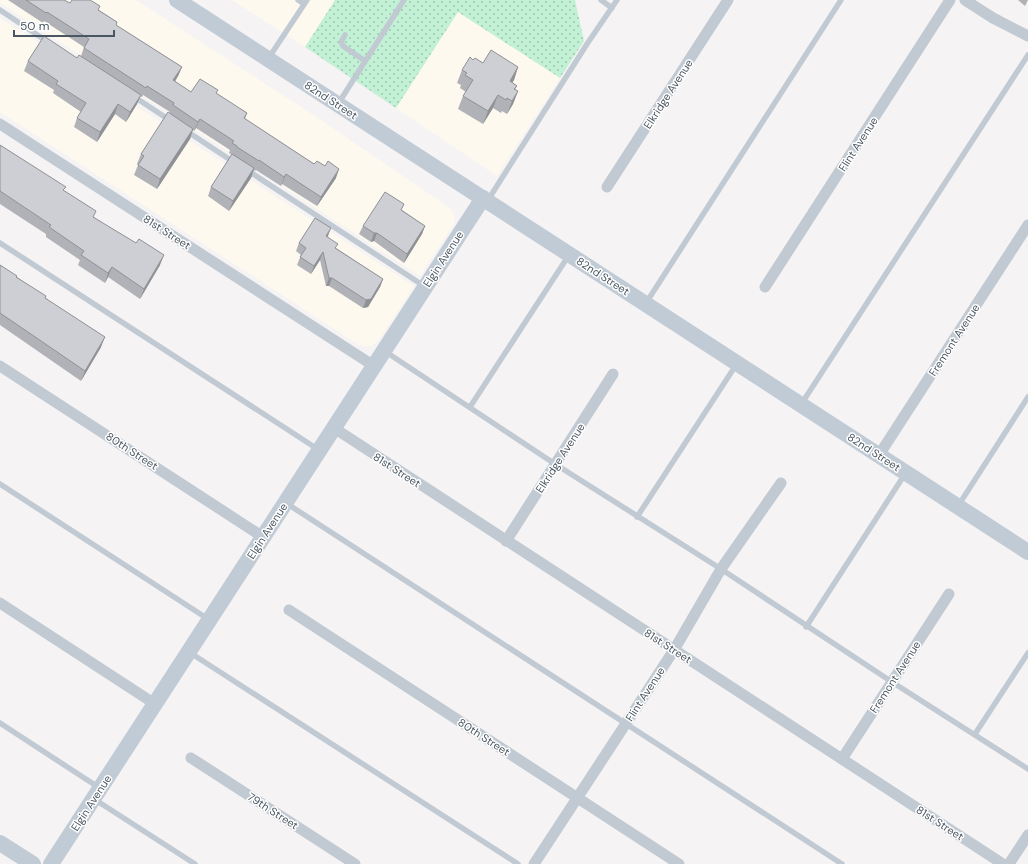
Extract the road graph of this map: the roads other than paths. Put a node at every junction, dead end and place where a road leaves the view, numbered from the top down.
1 (298, 0) edge
2 (404, 0) edge
3 (601, 0) edge
4 (617, 0) edge
5 (728, 0) edge
6 (841, 0) edge
7 (950, 0) edge
8 (965, 0) edge
9 (181, 1) edge
10 (305, 2) edge
11 (612, 8) junction
12 (0, 10) edge
13 (345, 35) dead end
14 (1028, 36) edge
15 (53, 45) edge
16 (1028, 55) edge
17 (268, 59) junction
18 (365, 61) junction
19 (126, 92) edge
20 (337, 104) junction
21 (0, 124) edge
22 (607, 187) dead end
23 (485, 200) junction
24 (1028, 225) edge
25 (0, 243) edge
26 (569, 254) junction
27 (426, 286) junction
28 (765, 287) dead end
29 (645, 304) junction
30 (384, 351) junction
31 (737, 363) junction
32 (0, 366) edge
33 (374, 366) junction
34 (613, 374) dead end
35 (1028, 397) edge
36 (801, 405) junction
37 (470, 407) junction
38 (334, 428) junction
39 (319, 450) junction
40 (879, 455) junction
41 (555, 464) junction
42 (906, 473) junction
43 (782, 483) dead end
44 (0, 484) edge
45 (286, 503) junction
46 (958, 506) junction
47 (637, 517) junction
48 (263, 537) junction
49 (506, 541) junction
50 (1028, 552) edge
51 (721, 569) junction
52 (949, 594) dead end
53 (0, 603) edge
54 (289, 610) dead end
55 (210, 620) junction
56 (806, 627) junction
57 (674, 650) junction
58 (189, 652) junction
59 (1028, 653) edge
60 (892, 682) junction
61 (156, 704) junction
62 (0, 723) edge
63 (626, 724) junction
64 (975, 734) junction
65 (191, 758) dead end
66 (842, 759) junction
67 (1028, 768) edge
68 (97, 793) junction
69 (577, 798) junction
70 (1028, 835) edge
71 (0, 842) edge
72 (33, 864) edge
73 (51, 864) edge
74 (195, 864) edge
75 (355, 864) edge
76 (518, 864) edge
77 (534, 864) edge
78 (679, 864) edge
79 (842, 864) edge
80 (1003, 864) edge
81 (1009, 864) edge

1 - 10 lane
2 - 18 lane
3 - 11 lane
4 - 11 lane
5 - 22 street, Elkridge Avenue
6 - 29 lane
7 - 28 street, Flint Avenue
8 - 14 street
9 - 17 main road, 82nd Street
10 - 17 lane
11 - 23 lane
12 - 15 lane
13 - 18 lane
16 - 36 lane
17 - 20 main road, 82nd Street
18 - 20 lane
19 - 27 lane
20 - 23 main road, 82nd Street
21 - 33 street, 81st Street
23 - 26 main road, 82nd Street
23 - 27 main road, Elgin Avenue
24 - 40 street, Fremont Avenue
25 - 39 lane
26 - 29 main road, 82nd Street
26 - 37 lane
27 - 30 main road, Elgin Avenue
29 - 31 main road, 82nd Street
30 - 33 main road, Elgin Avenue
30 - 37 lane
31 - 36 main road, 82nd Street
31 - 47 lane
32 - 48 street, 80th Street
33 - 38 main road, Elgin Avenue
34 - 41 street, Elkridge Avenue
35 - 46 lane
36 - 40 main road, 82nd Street
37 - 41 lane
38 - 39 main road, Elgin Avenue
38 - 49 street, 81st Street
39 - 45 main road, Elgin Avenue
40 - 42 main road, 82nd Street
41 - 47 lane
41 - 49 street, Elkridge Avenue
42 - 46 main road, 82nd Street
42 - 56 lane
43 - 51 street, Flint Avenue
44 - 55 lane
45 - 48 main road, Elgin Avenue
45 - 63 lane
46 - 50 main road, 82nd Street
47 - 51 lane
48 - 55 main road, Elgin Avenue
49 - 57 street, 81st Street
51 - 56 lane
51 - 57 street, Flint Avenue
52 - 60 street, Fremont Avenue
53 - 61 street
54 - 69 street, 80th Street
55 - 58 main road, Elgin Avenue
56 - 60 lane
57 - 63 street, Flint Avenue
57 - 66 street, 81st Street
58 - 61 main road, Elgin Avenue
58 - 76 lane
59 - 64 lane
60 - 64 lane
60 - 66 street, Fremont Avenue
61 - 68 main road, Elgin Avenue
62 - 68 lane
63 - 69 street, Flint Avenue
63 - 79 lane
64 - 67 lane
65 - 75 street, 79th Street
66 - 80 street, 81st Street
68 - 73 main road, Elgin Avenue
68 - 74 lane
69 - 77 street, Flint Avenue
69 - 78 street, 80th Street
70 - 81 street
71 - 72 main road

